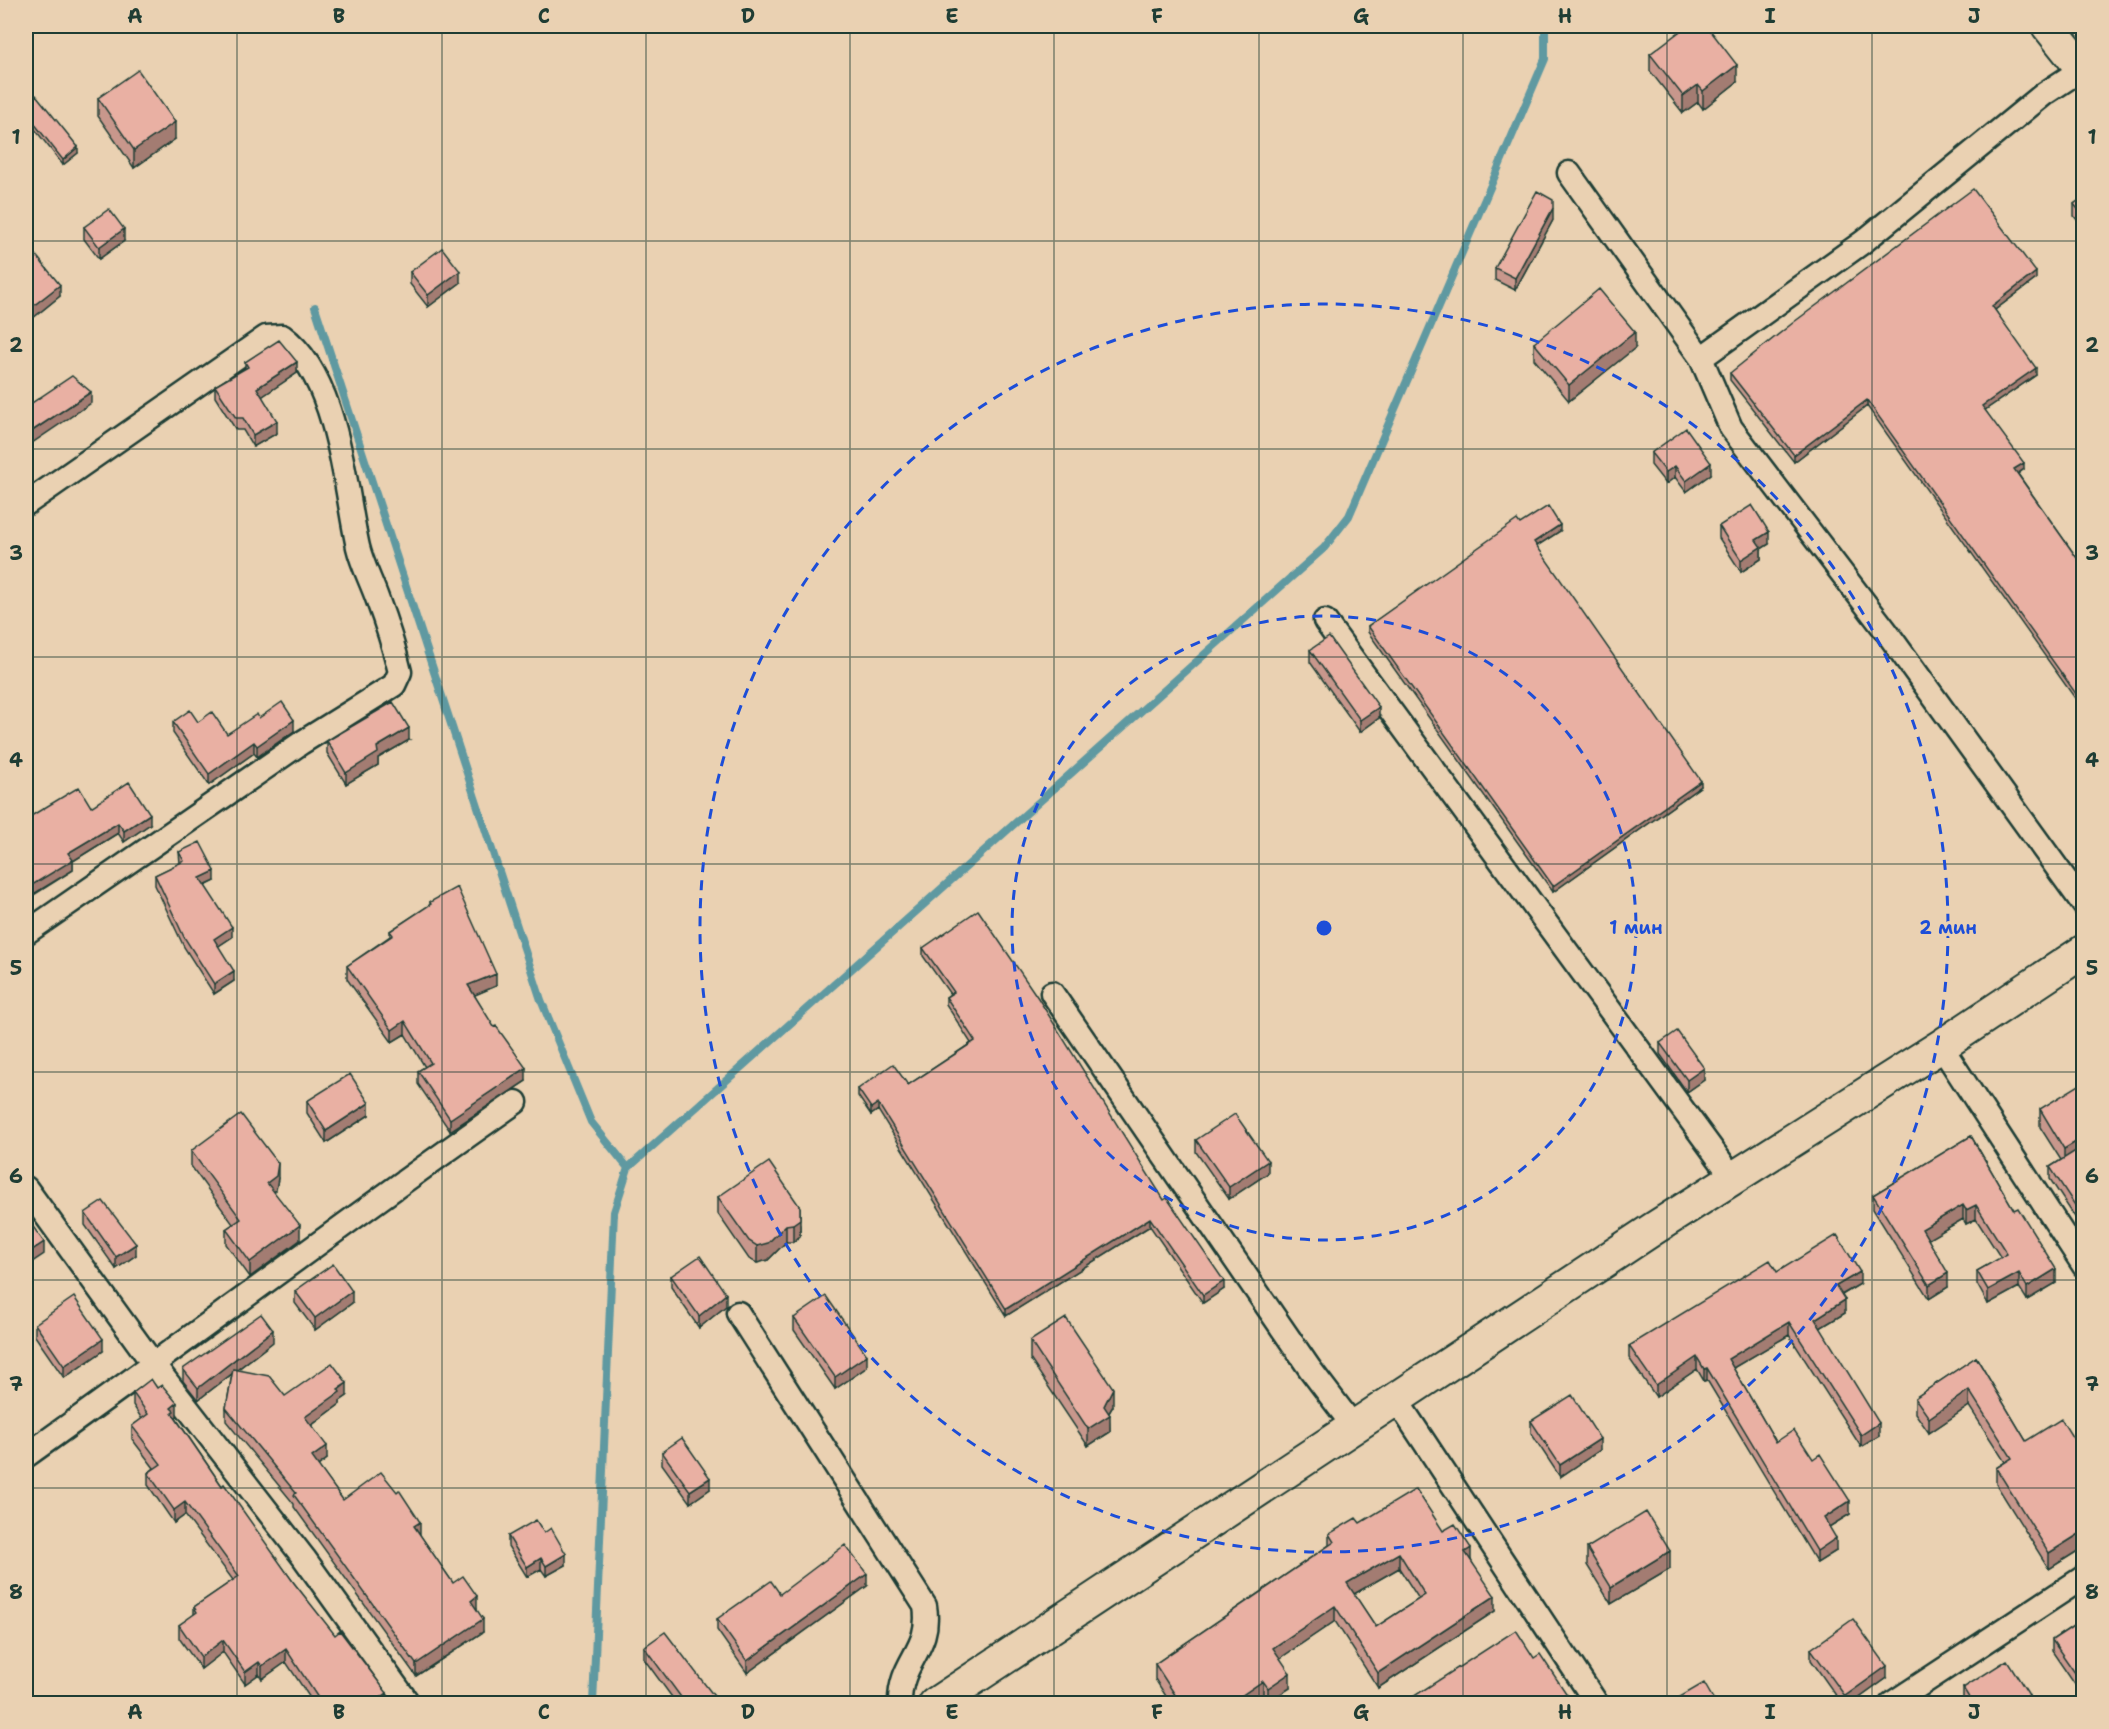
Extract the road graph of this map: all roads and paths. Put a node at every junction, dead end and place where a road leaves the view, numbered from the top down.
1 (2048, 26) edge
2 (2083, 70) edge
3 (1569, 173) dead end
4 (1701, 358) junction
5 (26, 504) edge
6 (1326, 621) dead end
7 (2084, 905) edge
8 (26, 933) edge
9 (2084, 951) edge
10 (1052, 993) dead end
11 (1941, 1046) junction
12 (516, 1102) dead end
13 (1733, 1178) junction
14 (26, 1188) edge
15 (2084, 1266) edge
16 (738, 1313) dead end
17 (154, 1365) junction
18 (1396, 1399) junction
19 (1354, 1427) junction
20 (26, 1456) edge
21 (2084, 1577) edge
22 (409, 1704) edge
23 (900, 1704) edge
24 (935, 1704) edge
25 (1597, 1704) edge
26 (1890, 1704) edge

1 - 2 main road
2 - 4 street
3 - 4 street
4 - 7 street
5 - 8 street
6 - 13 street
9 - 11 main road
10 - 19 street
11 - 13 main road
11 - 15 street
12 - 17 street
13 - 18 main road
14 - 17 street
16 - 23 street
17 - 20 street
17 - 22 street
18 - 19 main road
18 - 25 street
19 - 24 main road
21 - 26 street

